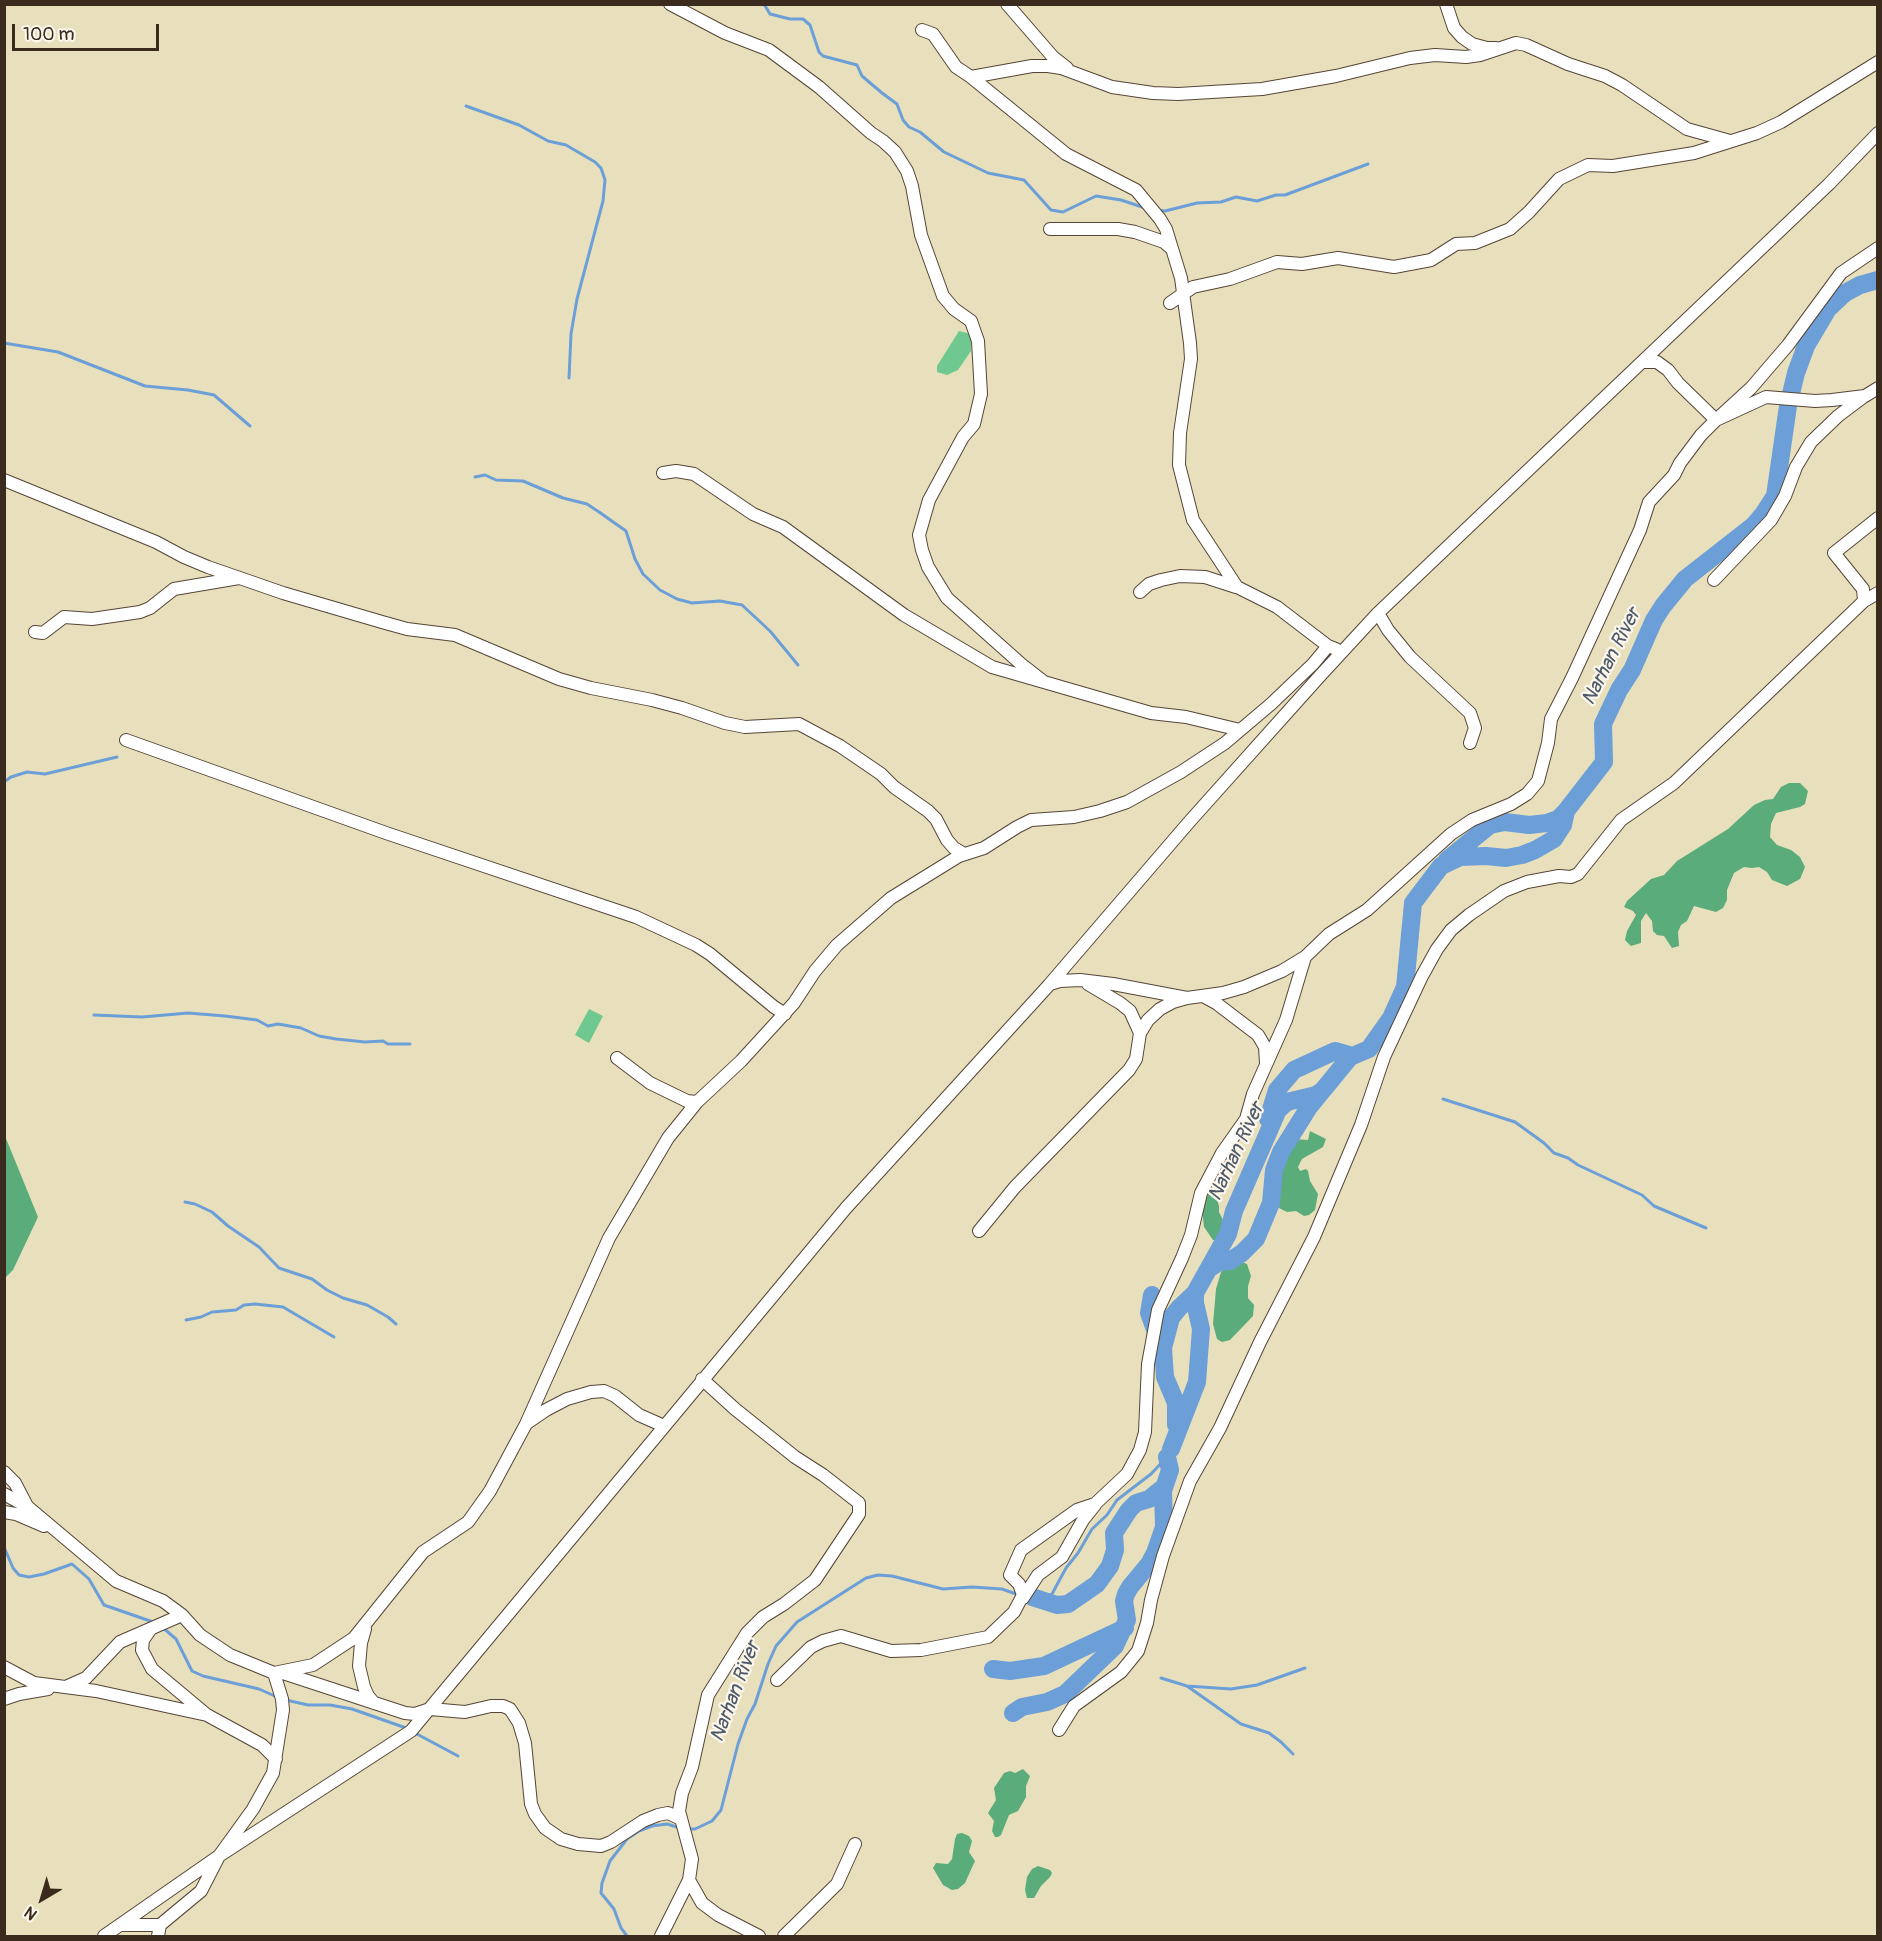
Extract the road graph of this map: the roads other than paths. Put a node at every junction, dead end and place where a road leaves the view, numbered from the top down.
1 (670, 4) edge
2 (1007, 4) edge
3 (1446, 4) edge
4 (922, 30) dead end
5 (1500, 48) junction
6 (1878, 62) edge
7 (1073, 72) junction
8 (971, 77) junction
9 (1878, 133) edge
10 (1730, 141) junction
11 (1050, 229) dead end
12 (1878, 248) edge
13 (1172, 249) junction
14 (1184, 293) junction
15 (1170, 303) dead end
16 (1642, 362) junction
17 (1878, 388) edge
18 (1871, 397) edge
19 (1716, 420) junction
20 (663, 473) dead end
21 (4, 480) edge
22 (1878, 518) edge
23 (240, 578) junction
24 (1714, 580) dead end
25 (1237, 587) junction
26 (1140, 592) dead end
27 (1878, 593) edge
28 (1864, 601) junction
29 (1377, 613) junction
30 (35, 632) dead end
31 (1328, 646) junction
32 (1343, 651) junction
33 (1044, 682) junction
34 (1240, 730) junction
35 (126, 740) dead end
36 (1470, 743) dead end
37 (964, 854) junction
38 (1305, 957) junction
39 (1080, 981) junction
40 (1049, 985) junction
41 (1203, 996) junction
42 (1187, 998) junction
43 (785, 1014) junction
44 (1140, 1033) junction
45 (617, 1058) dead end
46 (1266, 1066) junction
47 (698, 1102) junction
48 (979, 1231) dead end
49 (702, 1379) junction
50 (526, 1424) junction
51 (664, 1426) junction
52 (4, 1472) edge
53 (4, 1494) edge
54 (1095, 1504) junction
55 (28, 1507) junction
56 (4, 1512) edge
57 (56, 1532) junction
58 (1023, 1598) junction
59 (182, 1615) junction
60 (367, 1622) junction
61 (150, 1629) junction
62 (4, 1667) edge
63 (277, 1672) junction
64 (777, 1680) dead end
65 (66, 1687) junction
66 (4, 1699) edge
67 (375, 1704) junction
68 (430, 1709) junction
69 (207, 1715) junction
70 (1059, 1730) dead end
71 (276, 1759) junction
72 (681, 1820) junction
73 (855, 1844) dead end
74 (219, 1856) junction
75 (689, 1880) junction
76 (120, 1925) junction
77 (159, 1931) edge
78 (104, 1936) edge
79 (661, 1936) edge
80 (759, 1936) edge
81 (784, 1936) edge

1 - 33 street
2 - 7 street
3 - 5 street
4 - 8 street
5 - 7 street
5 - 10 street
6 - 10 street
7 - 8 street
8 - 13 street
9 - 16 street
10 - 14 street
11 - 13 street
12 - 19 street
13 - 14 street
14 - 15 street
14 - 25 street
16 - 19 street
16 - 29 street
17 - 18 street
18 - 19 street
18 - 24 street
19 - 38 street
20 - 33 street
21 - 23 street
22 - 28 street
23 - 30 street
23 - 37 street
25 - 26 street
25 - 31 street
27 - 28 street
28 - 70 street
29 - 32 street
29 - 36 street
31 - 32 street
31 - 34 street
32 - 40 street
33 - 34 street
34 - 37 street
35 - 43 street
37 - 43 street
38 - 41 street
38 - 46 street
39 - 40 street
39 - 42 street
39 - 44 street
40 - 49 street
41 - 42 street
41 - 46 street
42 - 44 street
43 - 47 street
44 - 48 street
45 - 47 street
46 - 54 street
47 - 50 street
49 - 51 street
49 - 72 street
50 - 51 street
50 - 60 street
51 - 68 street
52 - 55 street
53 - 55 street
54 - 58 street
54 - 58 street
55 - 57 street
56 - 57 street
57 - 59 street
58 - 64 street
59 - 61 street
59 - 63 street
60 - 63 street
60 - 67 street
61 - 65 street
61 - 69 street
62 - 65 street
63 - 67 street
63 - 71 street
65 - 66 street
65 - 69 street
67 - 68 street
68 - 72 street
68 - 74 street
69 - 71 street
71 - 74 street
72 - 75 street
73 - 81 street
74 - 76 street
74 - 77 street
75 - 79 street
75 - 80 street
76 - 77 street
76 - 78 street

